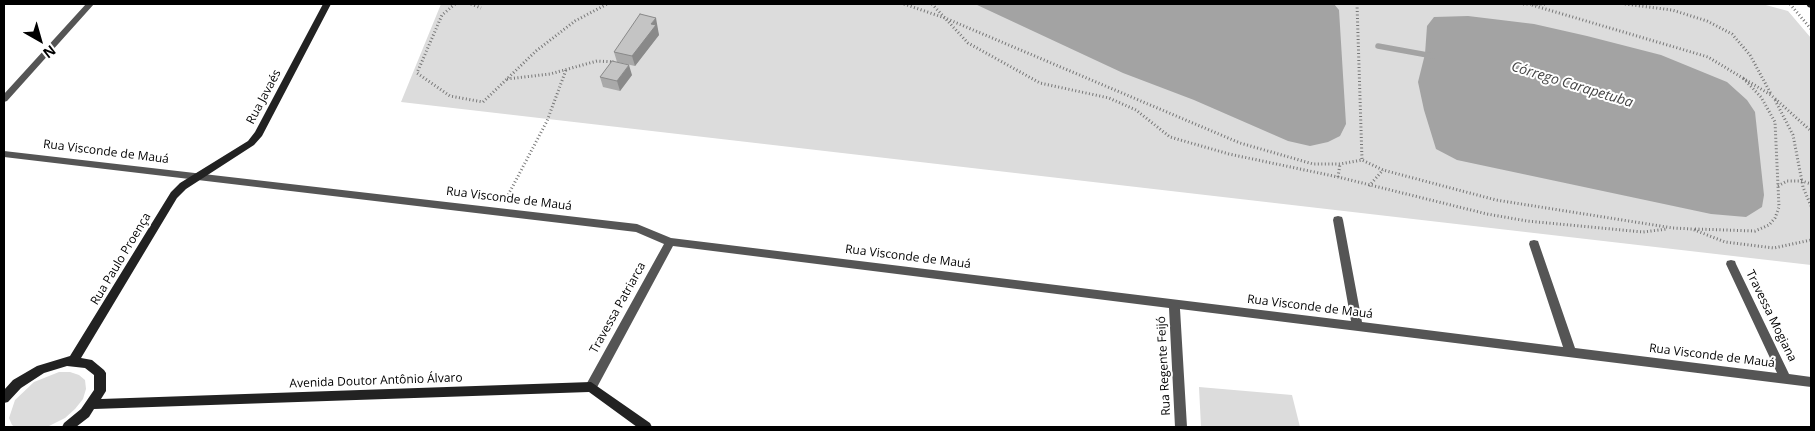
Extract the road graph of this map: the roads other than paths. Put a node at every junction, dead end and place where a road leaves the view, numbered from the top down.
1 (90, 4) edge
2 (327, 4) edge
3 (4, 99) edge
4 (4, 154) edge
5 (196, 177) junction
6 (1338, 220) dead end
7 (670, 242) junction
8 (1534, 244) dead end
9 (1731, 264) dead end
10 (1174, 304) junction
11 (1357, 326) junction
12 (1571, 352) junction
13 (74, 360) junction
14 (1786, 379) junction
15 (1811, 382) edge
16 (591, 387) junction
17 (4, 398) edge
18 (89, 409) junction
19 (68, 427) edge
20 (76, 427) edge
21 (646, 427) edge
22 (1181, 427) edge

1 - 3 street
2 - 5 street, Rua Javaés
4 - 5 street, Rua Visconde de Mauá
5 - 7 street, Rua Visconde de Mauá
5 - 13 street, Rua Paulo Proença
6 - 11 street
7 - 10 street, Rua Visconde de Mauá
7 - 16 street, Travessa Patriarca
8 - 12 street
9 - 14 street, Travessa Mogiana
10 - 11 street, Rua Visconde de Mauá
10 - 22 street, Rua Regente Feijó
11 - 12 street, Rua Visconde de Mauá
12 - 14 street, Rua Visconde de Mauá
13 - 17 street
13 - 18 street
14 - 15 street, Rua Visconde de Mauá
16 - 18 street, Avenida Doutor Antônio Álvaro
16 - 21 street
18 - 19 street
18 - 20 street

